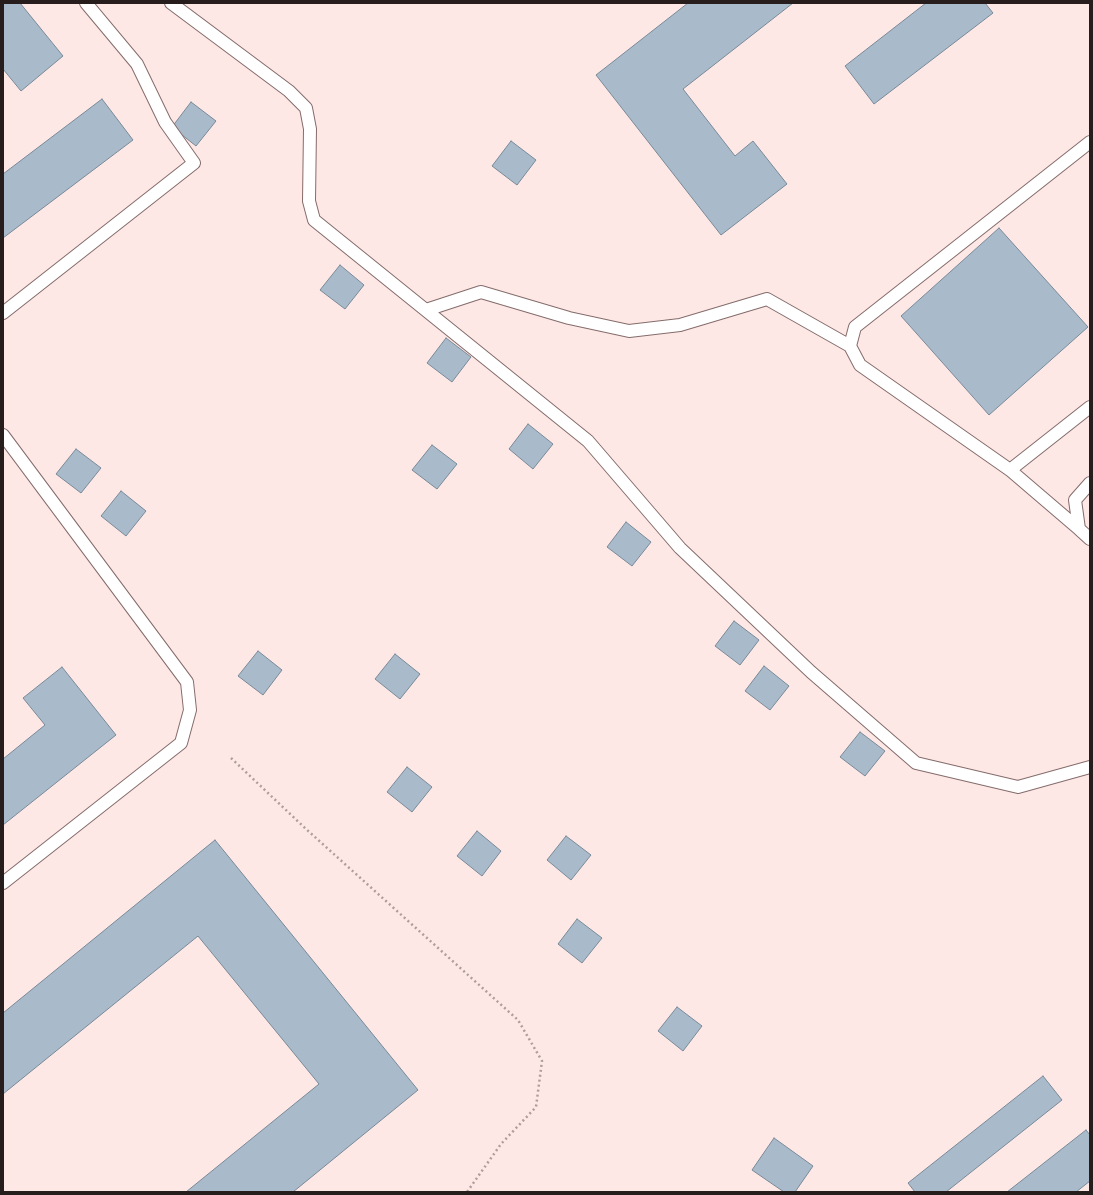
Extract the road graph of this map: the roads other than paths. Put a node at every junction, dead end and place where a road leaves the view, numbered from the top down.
1 (86, 3) edge
2 (171, 3) edge
3 (1090, 142) edge
4 (426, 310) junction
5 (3, 313) edge
6 (850, 346) junction
7 (1090, 407) edge
8 (3, 436) edge
9 (1010, 470) junction
10 (1090, 483) edge
11 (1079, 529) junction
12 (1090, 539) edge
13 (1090, 767) edge
14 (3, 884) edge

1 - 5 lane
2 - 4 lane
3 - 6 lane
4 - 6 lane
4 - 13 lane
6 - 9 lane
7 - 9 lane
8 - 14 lane
9 - 11 lane
10 - 11 lane
11 - 12 lane

